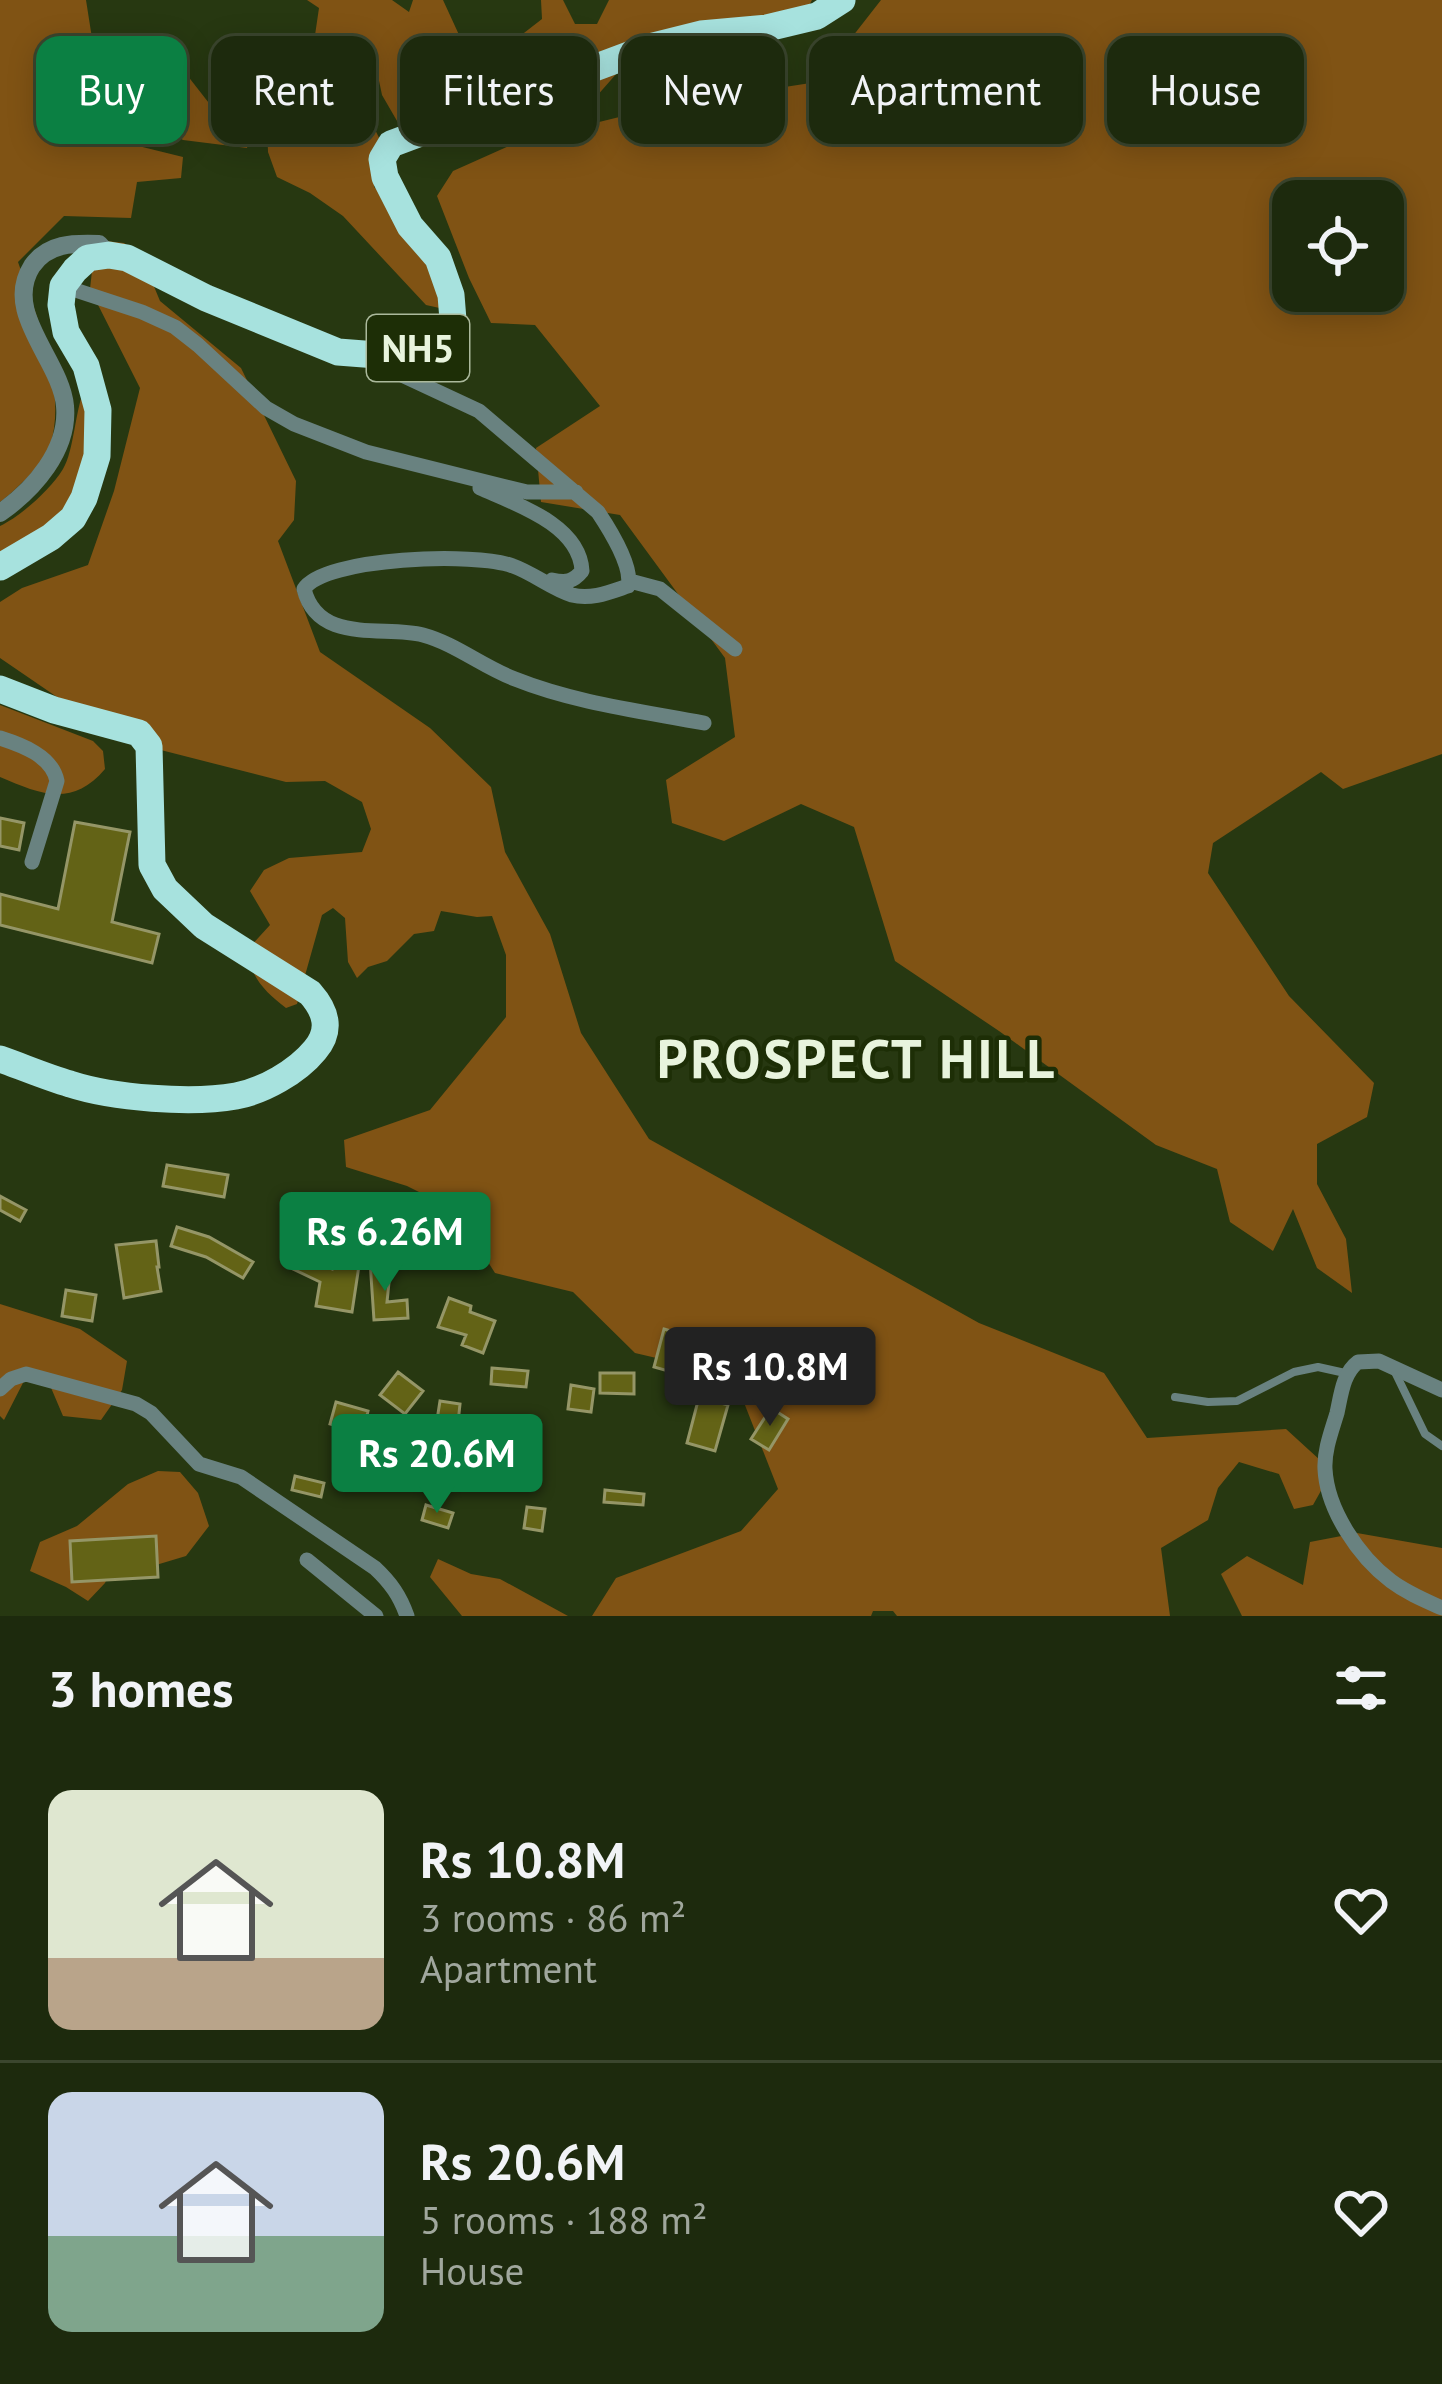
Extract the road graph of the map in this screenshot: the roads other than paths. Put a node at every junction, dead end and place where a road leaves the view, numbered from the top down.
1 (842, 0) edge
2 (109, 255) junction
3 (63, 286) junction
4 (355, 353) junction
5 (438, 470) junction
6 (576, 492) junction
7 (0, 513) edge
8 (0, 567) edge
9 (531, 574) junction
10 (630, 581) junction
11 (735, 649) dead end
12 (0, 689) edge
13 (704, 724) dead end
14 (0, 737) edge
15 (32, 862) dead end
16 (0, 1059) edge
17 (1391, 1365) junction
18 (1348, 1373) junction
19 (0, 1389) edge
20 (1442, 1390) edge
21 (1175, 1397) dead end
22 (1442, 1446) edge
23 (307, 1560) dead end
24 (1442, 1608) edge
25 (376, 1616) edge
26 (407, 1616) edge

1 - 4 highway, NH5
2 - 3 highway
2 - 4 highway, NH5
2 - 7 street
3 - 5 street
3 - 8 highway
4 - 6 street
5 - 6 street
5 - 9 street
6 - 10 street
9 - 10 street
9 - 13 street
10 - 11 street
12 - 16 highway
14 - 15 street
17 - 18 street
17 - 20 street
17 - 22 lane
18 - 21 lane
18 - 24 street
19 - 26 street
23 - 25 street

